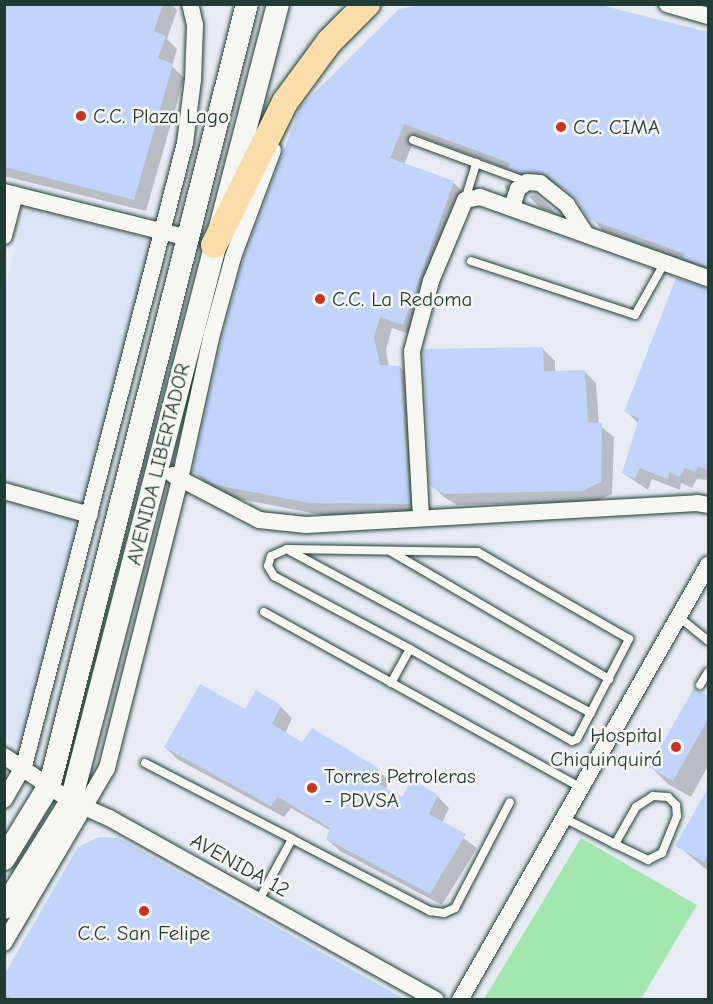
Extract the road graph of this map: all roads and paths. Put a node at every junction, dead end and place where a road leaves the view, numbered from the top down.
1 (190, 4) edge
2 (247, 4) edge
3 (278, 4) edge
4 (367, 4) edge
5 (381, 4) edge
6 (667, 4) edge
7 (708, 16) edge
8 (413, 140) dead end
9 (476, 164) junction
10 (527, 182) junction
11 (553, 191) junction
12 (10, 193) edge
13 (465, 200) junction
14 (512, 207) junction
15 (537, 217) junction
16 (163, 233) junction
17 (586, 234) junction
18 (4, 236) edge
19 (188, 238) junction
20 (214, 245) junction
21 (471, 261) dead end
22 (665, 262) junction
23 (708, 278) edge
24 (158, 466) junction
25 (180, 479) junction
26 (4, 491) edge
27 (708, 505) edge
28 (90, 515) junction
29 (422, 518) junction
30 (287, 549) junction
31 (389, 550) junction
32 (708, 565) edge
33 (264, 612) dead end
34 (680, 618) junction
35 (708, 641) edge
36 (410, 649) junction
37 (708, 672) edge
38 (609, 679) junction
39 (391, 683) junction
40 (700, 685) dead end
41 (591, 713) junction
42 (4, 756) edge
43 (145, 763) dead end
44 (24, 766) junction
45 (50, 784) junction
46 (581, 788) junction
47 (4, 800) edge
48 (510, 802) dead end
49 (79, 804) junction
50 (564, 818) junction
51 (292, 839) junction
52 (615, 844) junction
53 (4, 859) edge
54 (259, 900) junction
55 (4, 908) edge
56 (4, 943) edge
57 (436, 999) edge
58 (459, 999) edge

1 - 16 street
2 - 19 main road, AVENIDA LIBERTADOR
3 - 20 main road, AVENIDA LIBERTADOR
4 - 20 main road
5 - 25 street
6 - 7 street
8 - 9 lane
9 - 10 lane
9 - 13 lane
10 - 11 street
10 - 14 street
11 - 15 street
11 - 17 street
12 - 16 street
12 - 18 street
13 - 14 street
13 - 29 street
14 - 15 street
15 - 17 street
16 - 19 street
16 - 28 street
17 - 22 street
19 - 45 main road, AVENIDA LIBERTADOR
20 - 24 main road, AVENIDA LIBERTADOR
21 - 22 lane
22 - 23 street
24 - 25 street
24 - 49 main road, AVENIDA LIBERTADOR
25 - 29 street
25 - 49 street
26 - 28 street
27 - 29 street
28 - 44 street
30 - 31 lane
30 - 36 lane
30 - 41 lane
31 - 38 lane
31 - 38 lane
32 - 34 street
33 - 39 lane
34 - 35 lane
34 - 46 street
36 - 39 lane
36 - 41 lane
37 - 40 lane
38 - 41 lane
39 - 46 lane
42 - 44 street, AVENIDA 12
43 - 51 lane
44 - 45 street, AVENIDA 12
44 - 47 street
45 - 49 street, AVENIDA 12
45 - 53 main road, AVENIDA LIBERTADOR
46 - 50 street
48 - 51 lane
49 - 54 street, AVENIDA 12
49 - 55 main road, AVENIDA LIBERTADOR
49 - 56 street
50 - 52 lane
50 - 58 street
51 - 54 lane
52 - 52 lane
54 - 57 street, AVENIDA 12

